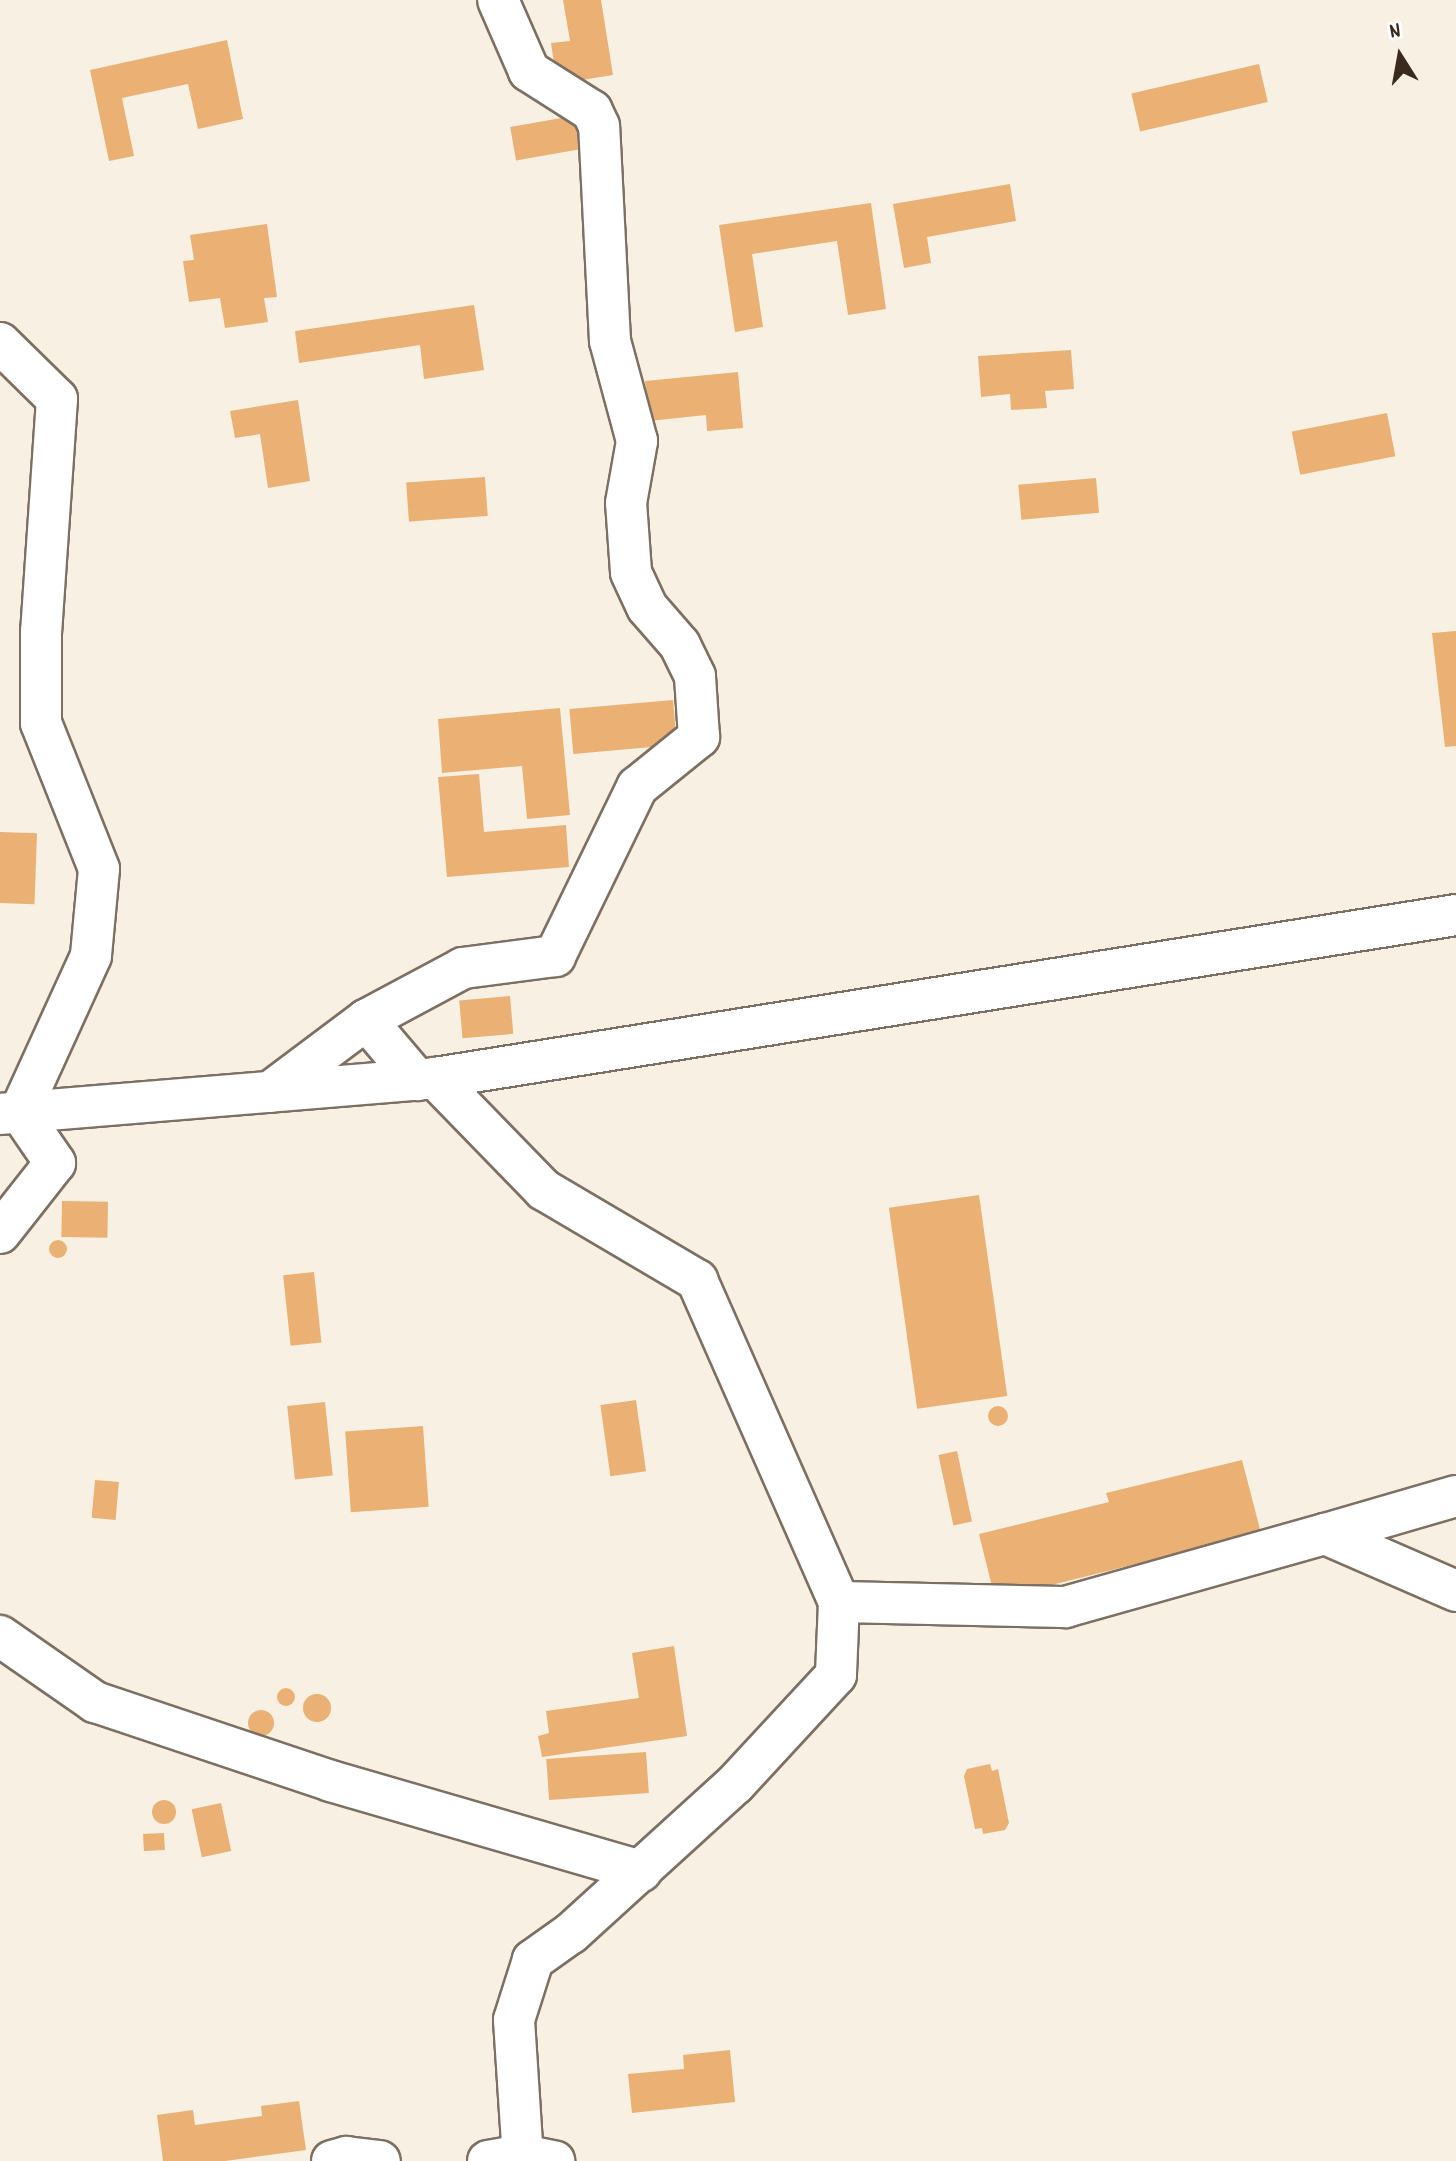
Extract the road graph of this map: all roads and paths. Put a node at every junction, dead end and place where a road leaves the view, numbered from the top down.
1 (498, 0) edge
2 (0, 343) edge
3 (1456, 915) edge
4 (366, 1020) junction
5 (426, 1079) junction
6 (270, 1092) junction
7 (10, 1113) edge
8 (0, 1233) edge
9 (1456, 1496) edge
10 (1325, 1534) junction
11 (1456, 1591) edge
12 (839, 1602) junction
13 (0, 1636) edge
14 (641, 1871) junction
15 (522, 2160) edge
16 (332, 2161) edge
17 (380, 2161) edge

1 - 4 street
2 - 7 street
3 - 5 street
4 - 5 street
4 - 6 street
5 - 6 street
5 - 12 street
6 - 7 street
7 - 8 street
9 - 10 street
10 - 11 street
10 - 12 street
12 - 14 street
13 - 14 street
14 - 15 street
16 - 17 street

